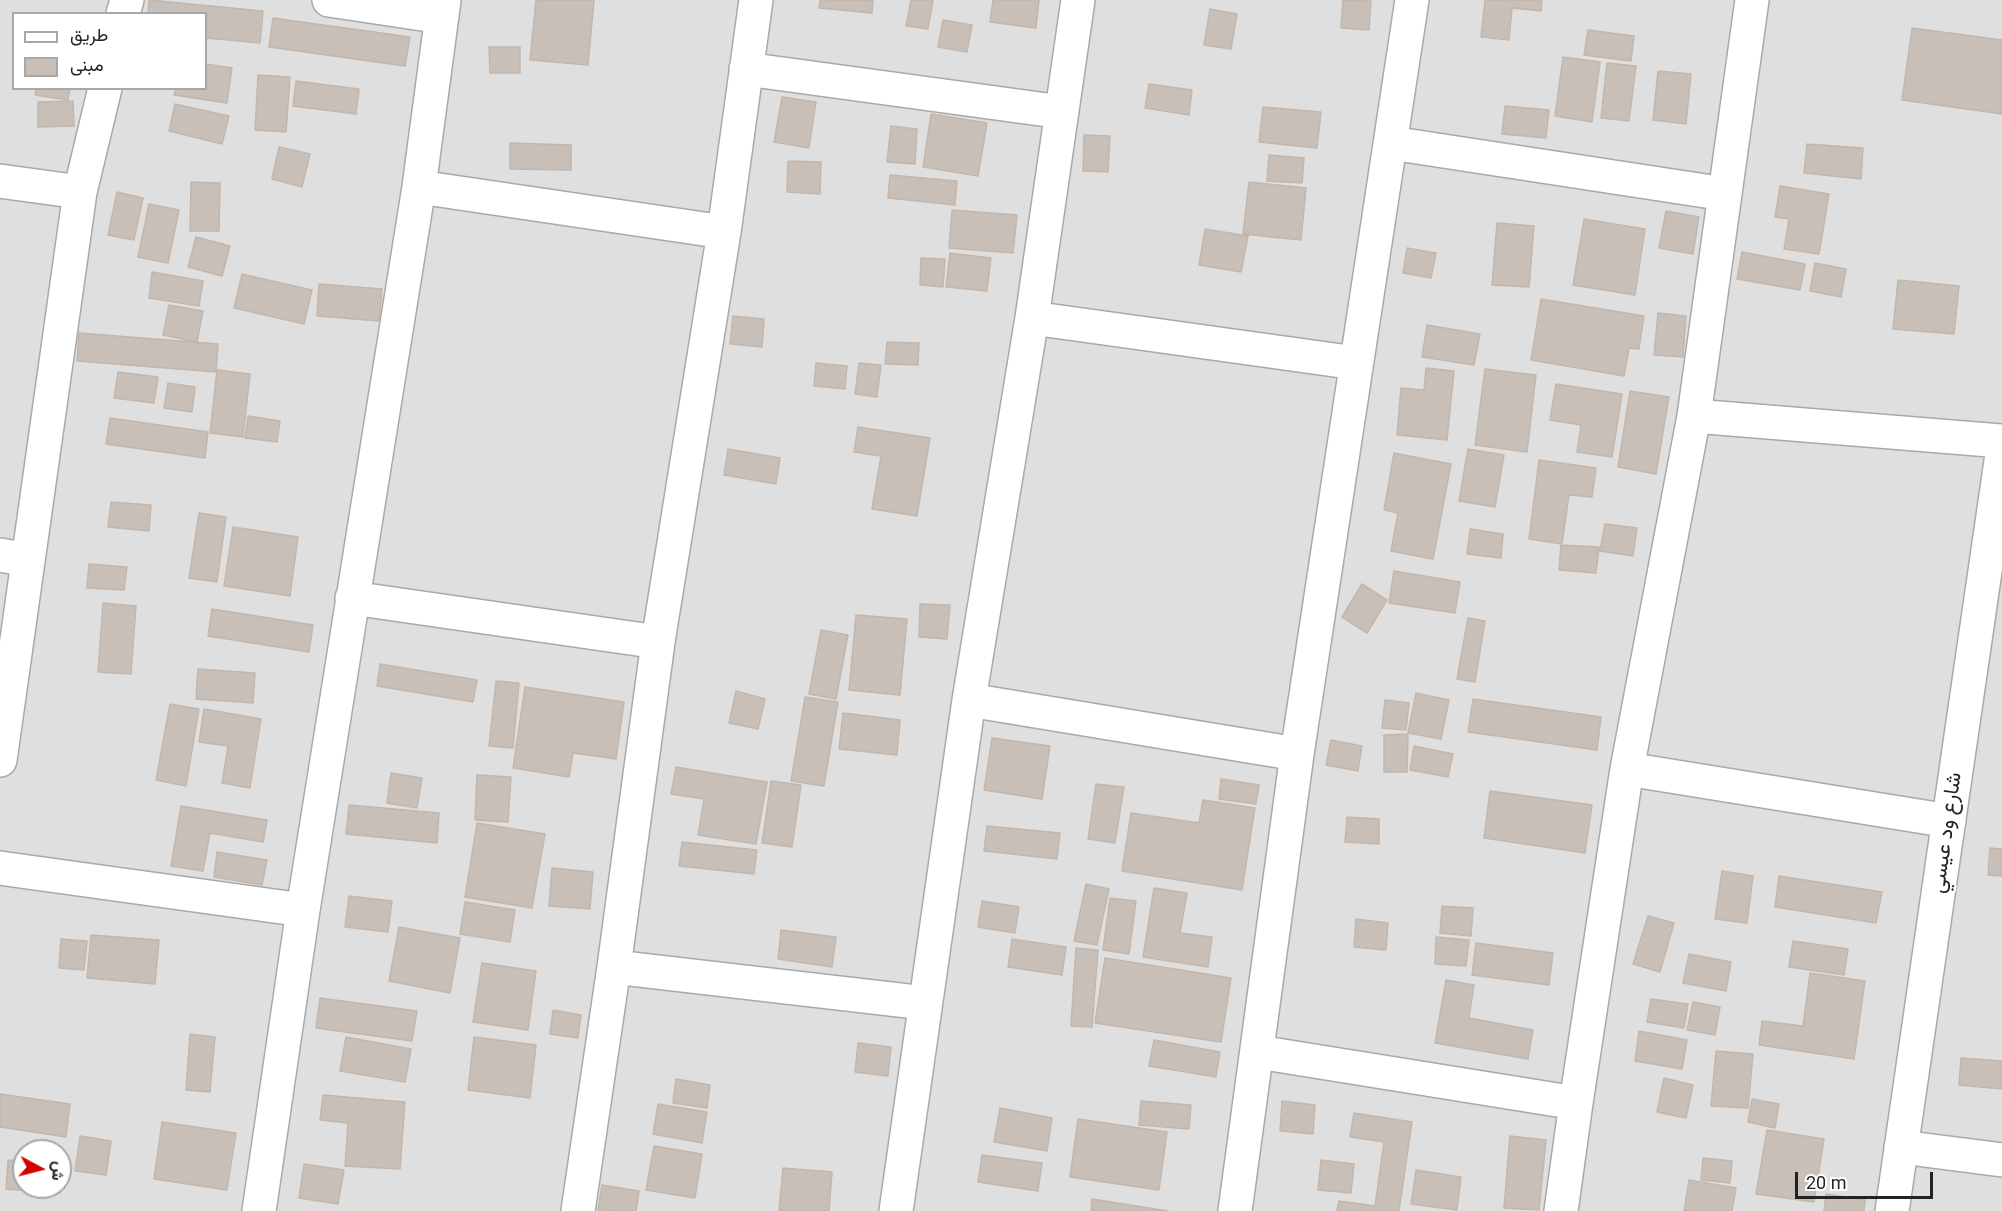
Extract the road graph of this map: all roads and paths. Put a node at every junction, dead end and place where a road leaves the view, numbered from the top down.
1 (329, 0) edge
2 (756, 0) edge
3 (1078, 0) edge
4 (1412, 0) edge
5 (1752, 0) edge
6 (443, 8) edge
7 (746, 69) junction
8 (105, 90) edge
9 (1062, 112) junction
10 (1391, 143) junction
11 (0, 181) edge
12 (419, 187) junction
13 (80, 192) junction
14 (1725, 194) junction
15 (724, 232) junction
16 (1032, 318) junction
17 (1356, 363) junction
18 (1694, 416) junction
19 (2002, 441) edge
20 (2002, 454) edge
21 (14, 558) edge
22 (352, 598) junction
23 (658, 642) junction
24 (969, 700) junction
25 (1297, 754) junction
26 (0, 760) edge
27 (1627, 769) junction
28 (1949, 821) junction
29 (0, 868) edge
30 (303, 910) junction
31 (614, 967) junction
32 (925, 1003) junction
33 (1258, 1052) junction
34 (1576, 1102) junction
35 (1901, 1147) junction
36 (2002, 1160) edge
37 (259, 1211) edge
38 (578, 1211) edge
39 (896, 1211) edge
40 (1236, 1211) edge
41 (1561, 1211) edge
42 (1892, 1211) edge

1 - 6 street
2 - 7 street
3 - 9 street
4 - 10 street
5 - 14 street
6 - 12 street
7 - 9 street
7 - 15 street
8 - 13 street
9 - 16 street
10 - 14 street
10 - 17 street
11 - 13 street
12 - 15 street
12 - 22 street
13 - 21 street
14 - 18 street
15 - 23 street
16 - 17 street
16 - 24 street
17 - 25 street
18 - 19 street
18 - 27 street
20 - 28 street, شارع ود عيسي
21 - 26 street
22 - 23 street
22 - 30 street
23 - 31 street
24 - 25 street
24 - 32 street
25 - 33 street
27 - 28 street
27 - 34 street
28 - 35 street, شارع ود عيسي
29 - 30 street
30 - 37 street
31 - 32 street
31 - 38 street
32 - 39 street
33 - 34 street
33 - 40 street
34 - 41 street
35 - 36 street
35 - 42 street, شارع ود عيسي

